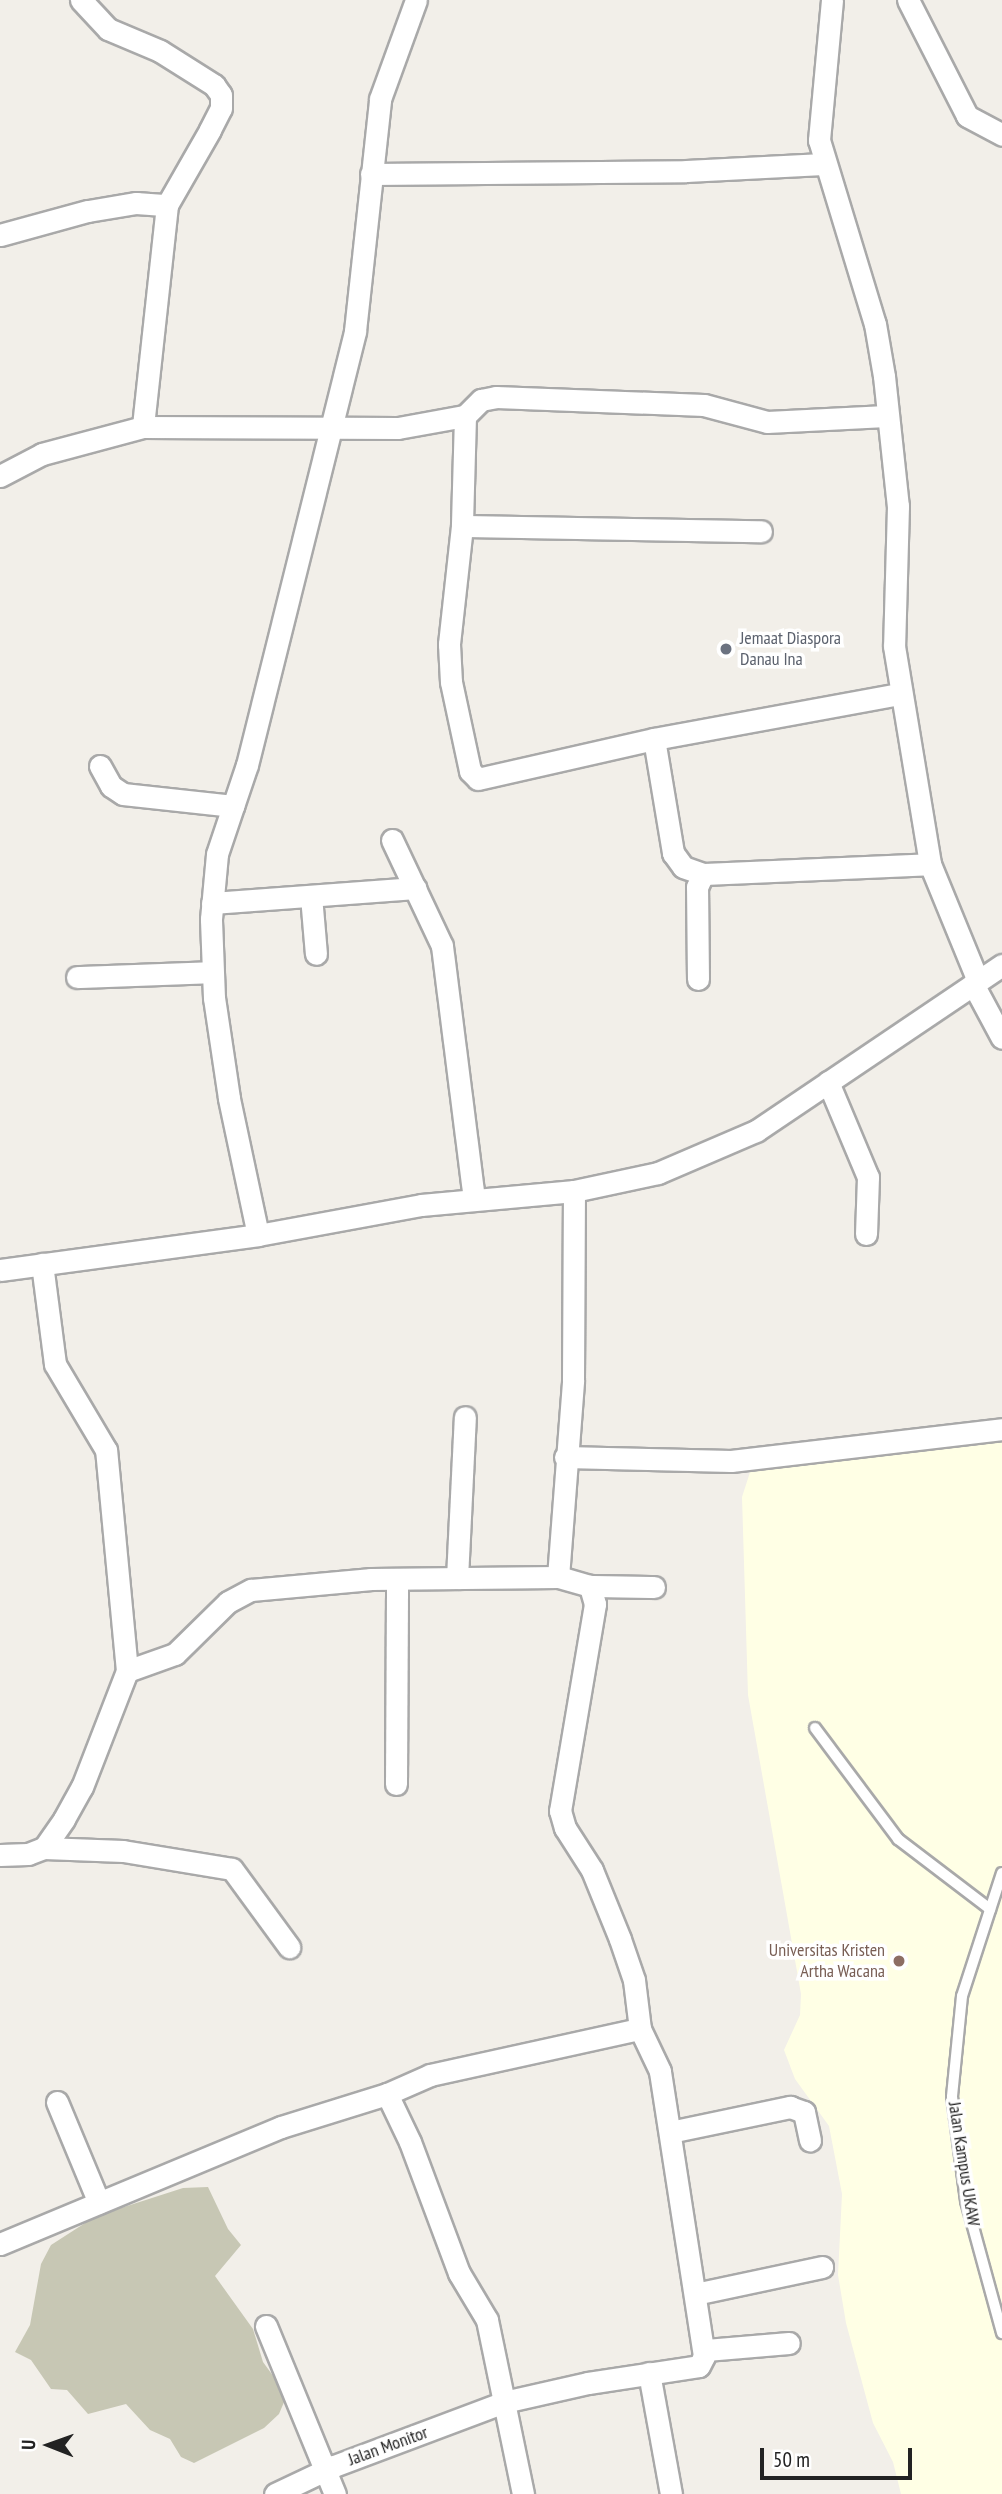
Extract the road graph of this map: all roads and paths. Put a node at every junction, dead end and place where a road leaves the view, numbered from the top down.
1 (81, 0) edge
2 (416, 0) edge
3 (832, 0) edge
4 (908, 0) edge
5 (1002, 135) edge
6 (823, 164) junction
7 (371, 174) junction
8 (167, 205) junction
9 (0, 235) edge
10 (465, 416) junction
11 (886, 416) junction
12 (143, 427) junction
13 (327, 431) junction
14 (0, 476) edge
15 (462, 526) junction
16 (761, 531) dead end
17 (899, 694) junction
18 (654, 739) junction
19 (100, 766) dead end
20 (233, 806) junction
21 (392, 840) dead end
22 (930, 864) junction
23 (703, 874) junction
24 (415, 888) junction
25 (311, 896) junction
26 (212, 904) junction
27 (316, 954) dead end
28 (1002, 965) edge
29 (212, 972) junction
30 (77, 977) dead end
31 (698, 979) dead end
32 (975, 982) junction
33 (1002, 1038) edge
34 (828, 1082) junction
35 (574, 1191) junction
36 (474, 1199) junction
37 (866, 1234) dead end
38 (258, 1235) junction
39 (42, 1264) junction
40 (0, 1269) edge
41 (465, 1417) dead end
42 (1002, 1429) edge
43 (565, 1457) junction
44 (558, 1577) junction
45 (457, 1578) junction
46 (397, 1579) junction
47 (590, 1586) junction
48 (654, 1587) dead end
49 (127, 1671) junction
50 (815, 1728) dead end
51 (396, 1784) dead end
52 (44, 1848) junction
53 (0, 1856) edge
54 (1002, 1873) edge
55 (990, 1909) junction
56 (289, 1947) dead end
57 (640, 2029) junction
58 (387, 2094) junction
59 (57, 2102) dead end
60 (670, 2132) junction
61 (810, 2140) dead end
62 (99, 2203) junction
63 (0, 2244) edge
64 (822, 2267) dead end
65 (695, 2294) junction
66 (266, 2326) dead end
67 (1002, 2333) edge
68 (789, 2343) dead end
69 (706, 2350) junction
70 (649, 2373) junction
71 (504, 2402) junction
72 (328, 2469) junction
73 (275, 2494) edge
74 (335, 2494) edge
75 (523, 2494) edge
76 (671, 2494) edge

1 - 8 street
2 - 7 street
3 - 6 street
4 - 5 street
6 - 7 street
6 - 11 street
7 - 13 street
8 - 9 street
8 - 12 street
10 - 11 street
10 - 13 street
10 - 15 street
11 - 17 street
12 - 13 street
12 - 14 street
13 - 20 street
15 - 16 street
15 - 18 street
17 - 18 street
17 - 22 street
18 - 23 street
19 - 20 street
20 - 26 street
21 - 24 street
22 - 23 street
22 - 32 street
23 - 31 street
24 - 25 street
24 - 36 street
25 - 26 street
25 - 27 street
26 - 29 street
28 - 32 street
29 - 30 street
29 - 38 street
32 - 33 street
32 - 34 street
34 - 35 street
34 - 37 street
35 - 36 street
35 - 43 street
36 - 38 street
38 - 39 street
39 - 40 street
39 - 49 street
41 - 45 street
42 - 43 street
43 - 44 street
44 - 45 street
44 - 47 street
45 - 46 street
46 - 49 street
46 - 51 street
47 - 48 street
47 - 57 street
49 - 52 street
50 - 55 lane
52 - 53 street
52 - 56 street
54 - 55 lane, Jalan Kampus UKAW
55 - 67 lane, Jalan Kampus UKAW
57 - 58 street
57 - 60 street
58 - 62 street
58 - 71 street
59 - 62 street
60 - 61 street
60 - 65 street
62 - 63 street
64 - 65 street
65 - 69 street
66 - 72 street
68 - 69 street
69 - 70 street, Jalan Monitor
70 - 71 street, Jalan Monitor
70 - 76 street
71 - 72 street, Jalan Monitor
71 - 75 street
72 - 73 street, Jalan Monitor
72 - 74 street

